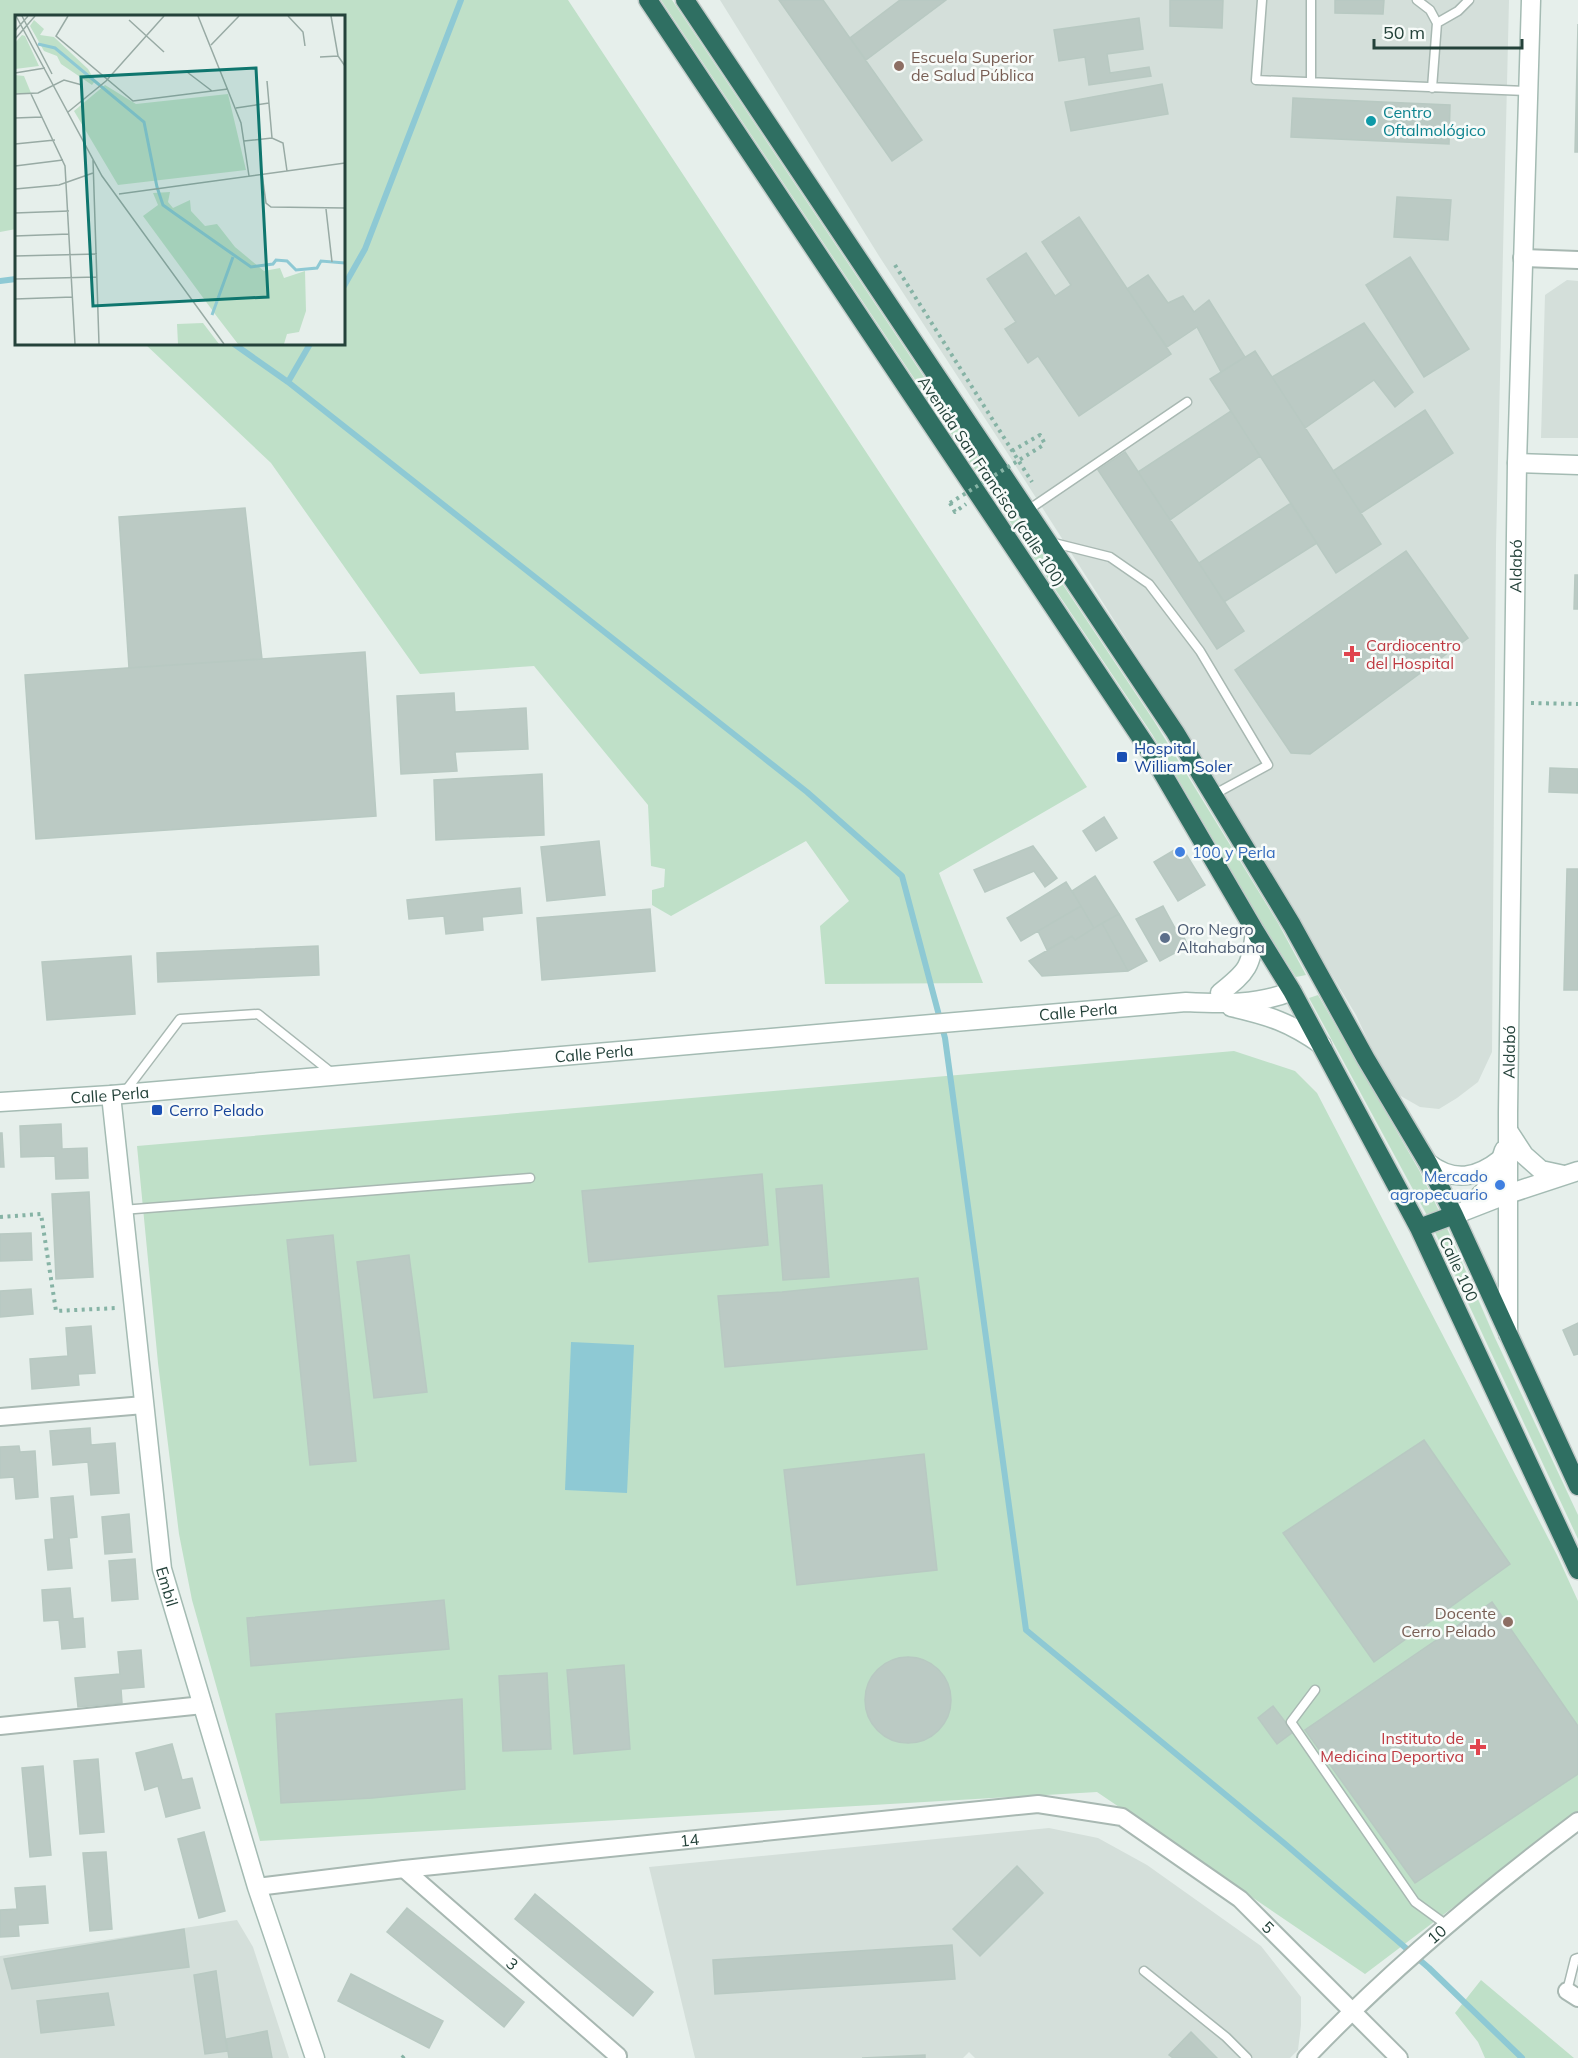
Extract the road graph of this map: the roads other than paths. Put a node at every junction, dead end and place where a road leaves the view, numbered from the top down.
1 (648, 0) edge
2 (686, 0) edge
3 (1262, 0) edge
4 (1311, 0) edge
5 (1417, 0) edge
6 (1469, 0) edge
7 (1531, 0) edge
8 (1437, 23) junction
9 (1311, 82) junction
10 (1432, 88) junction
11 (1528, 91) junction
12 (1522, 258) junction
13 (1578, 260) edge
14 (1187, 402) dead end
15 (1517, 463) junction
16 (1578, 465) edge
17 (1028, 510) junction
18 (1049, 542) junction
19 (1214, 795) junction
20 (1255, 931) junction
21 (1323, 981) junction
22 (1292, 991) junction
23 (1219, 999) junction
24 (1322, 1045) junction
25 (335, 1075) junction
26 (117, 1094) junction
27 (0, 1102) edge
28 (1509, 1132) junction
29 (1501, 1159) junction
30 (1428, 1163) junction
31 (1572, 1173) edge
32 (530, 1178) dead end
33 (1508, 1194) junction
34 (122, 1210) junction
35 (1454, 1215) junction
36 (1419, 1228) junction
37 (1508, 1336) junction
38 (144, 1405) junction
39 (0, 1417) edge
40 (1578, 1486) edge
41 (1578, 1569) edge
42 (1315, 1690) dead end
43 (202, 1705) junction
44 (0, 1726) edge
45 (1122, 1817) joint
46 (1578, 1821) edge
47 (404, 1869) junction
48 (258, 1887) junction
49 (1448, 1926) junction
50 (1578, 1958) edge
51 (1144, 1971) dead end
52 (1573, 1995) edge
53 (1352, 2010) junction
54 (619, 2057) edge
55 (315, 2058) edge
56 (1247, 2058) edge
57 (1306, 2058) edge
58 (1399, 2058) edge

1 - 20 highway, Avenida San Francisco (calle 100)
2 - 17 highway, Avenida San Francisco (calle 100)
3 - 9 lane
4 - 9 lane
5 - 8 lane
6 - 8 lane
7 - 11 main road, Aldabó
8 - 10 lane
9 - 10 lane
10 - 11 lane
11 - 12 main road, Aldabó
12 - 13 street
12 - 15 main road, Aldabó
14 - 17 lane
15 - 16 main road
15 - 28 main road, Aldabó
17 - 18 highway, Avenida San Francisco (calle 100)
18 - 19 highway, Avenida San Francisco (calle 100)
18 - 19 lane
19 - 21 highway, Avenida San Francisco (calle 100)
20 - 22 highway, Avenida San Francisco (calle 100)
20 - 23 main road
21 - 22 highway
21 - 30 highway, Calle 100
22 - 23 main road, Calle Perla
22 - 24 highway, Calle 100
23 - 24 main road
23 - 25 main road, Calle Perla
24 - 36 highway, Calle 100
25 - 26 main road, Calle Perla
25 - 26 lane
26 - 27 main road, Calle Perla
26 - 34 main road, Embil
28 - 29 main road, Aldabó
28 - 31 main road
28 - 33 main road, Aldabó
29 - 30 main road
29 - 35 main road, Aldabó
30 - 35 highway, Calle 100
31 - 33 main road
32 - 34 lane
33 - 35 main road
33 - 37 main road, Aldabó
34 - 38 main road, Embil
35 - 36 highway
35 - 37 highway, Calle 100
36 - 41 highway, Calle 100
37 - 40 highway, Calle 100
38 - 39 street
38 - 43 main road, Embil
42 - 49 lane
43 - 44 street
43 - 48 main road, Embil
45 - 47 street, 14
45 - 53 street, 5
46 - 49 street, 10
47 - 48 street, 14
47 - 54 street, 3
48 - 55 main road, Embil
49 - 53 street, 10
50 - 52 lane
51 - 56 lane
53 - 57 street, 10
53 - 58 street, 5

